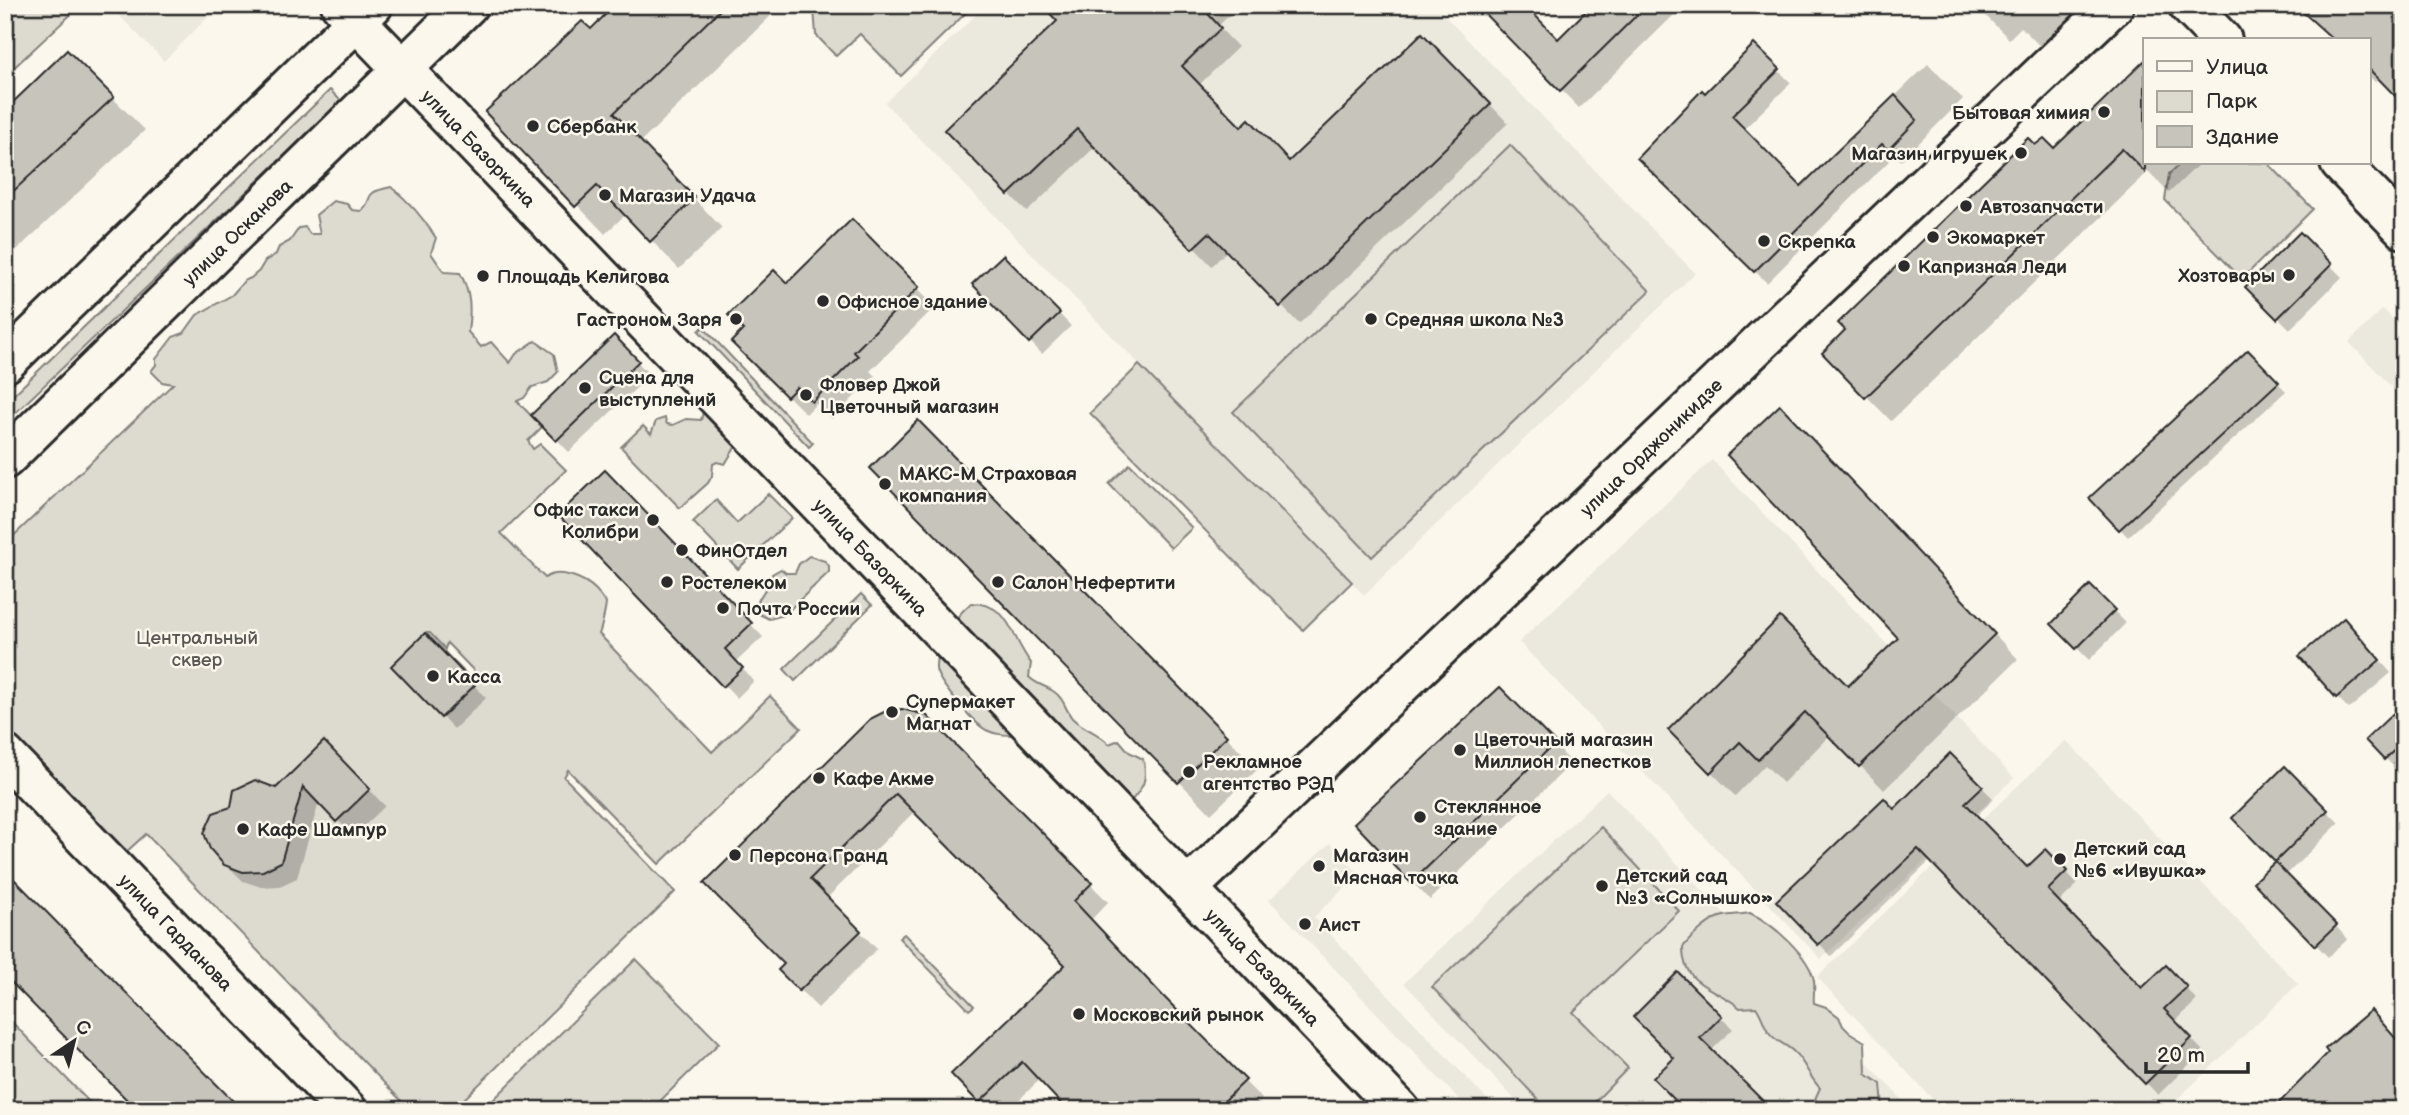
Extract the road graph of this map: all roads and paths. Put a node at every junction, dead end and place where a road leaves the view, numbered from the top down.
1 (468, 5) edge
2 (2114, 5) edge
3 (2188, 5) edge
4 (357, 10) edge
5 (2220, 38) edge
6 (402, 69) junction
7 (2341, 164) edge
8 (2404, 229) edge
9 (5, 363) edge
10 (5, 459) edge
11 (5, 755) edge
12 (1188, 888) junction
13 (347, 1110) edge
14 (1400, 1110) edge

1 - 6 street, улица Осканова
2 - 12 street, улица Орджоникидзе
3 - 5 street
4 - 6 street, улица Базоркина
4 - 9 street
6 - 10 street, улица Осканова
6 - 12 street, улица Базоркина
7 - 8 street
11 - 13 street, улица Гарданова
12 - 14 street, улица Базоркина

